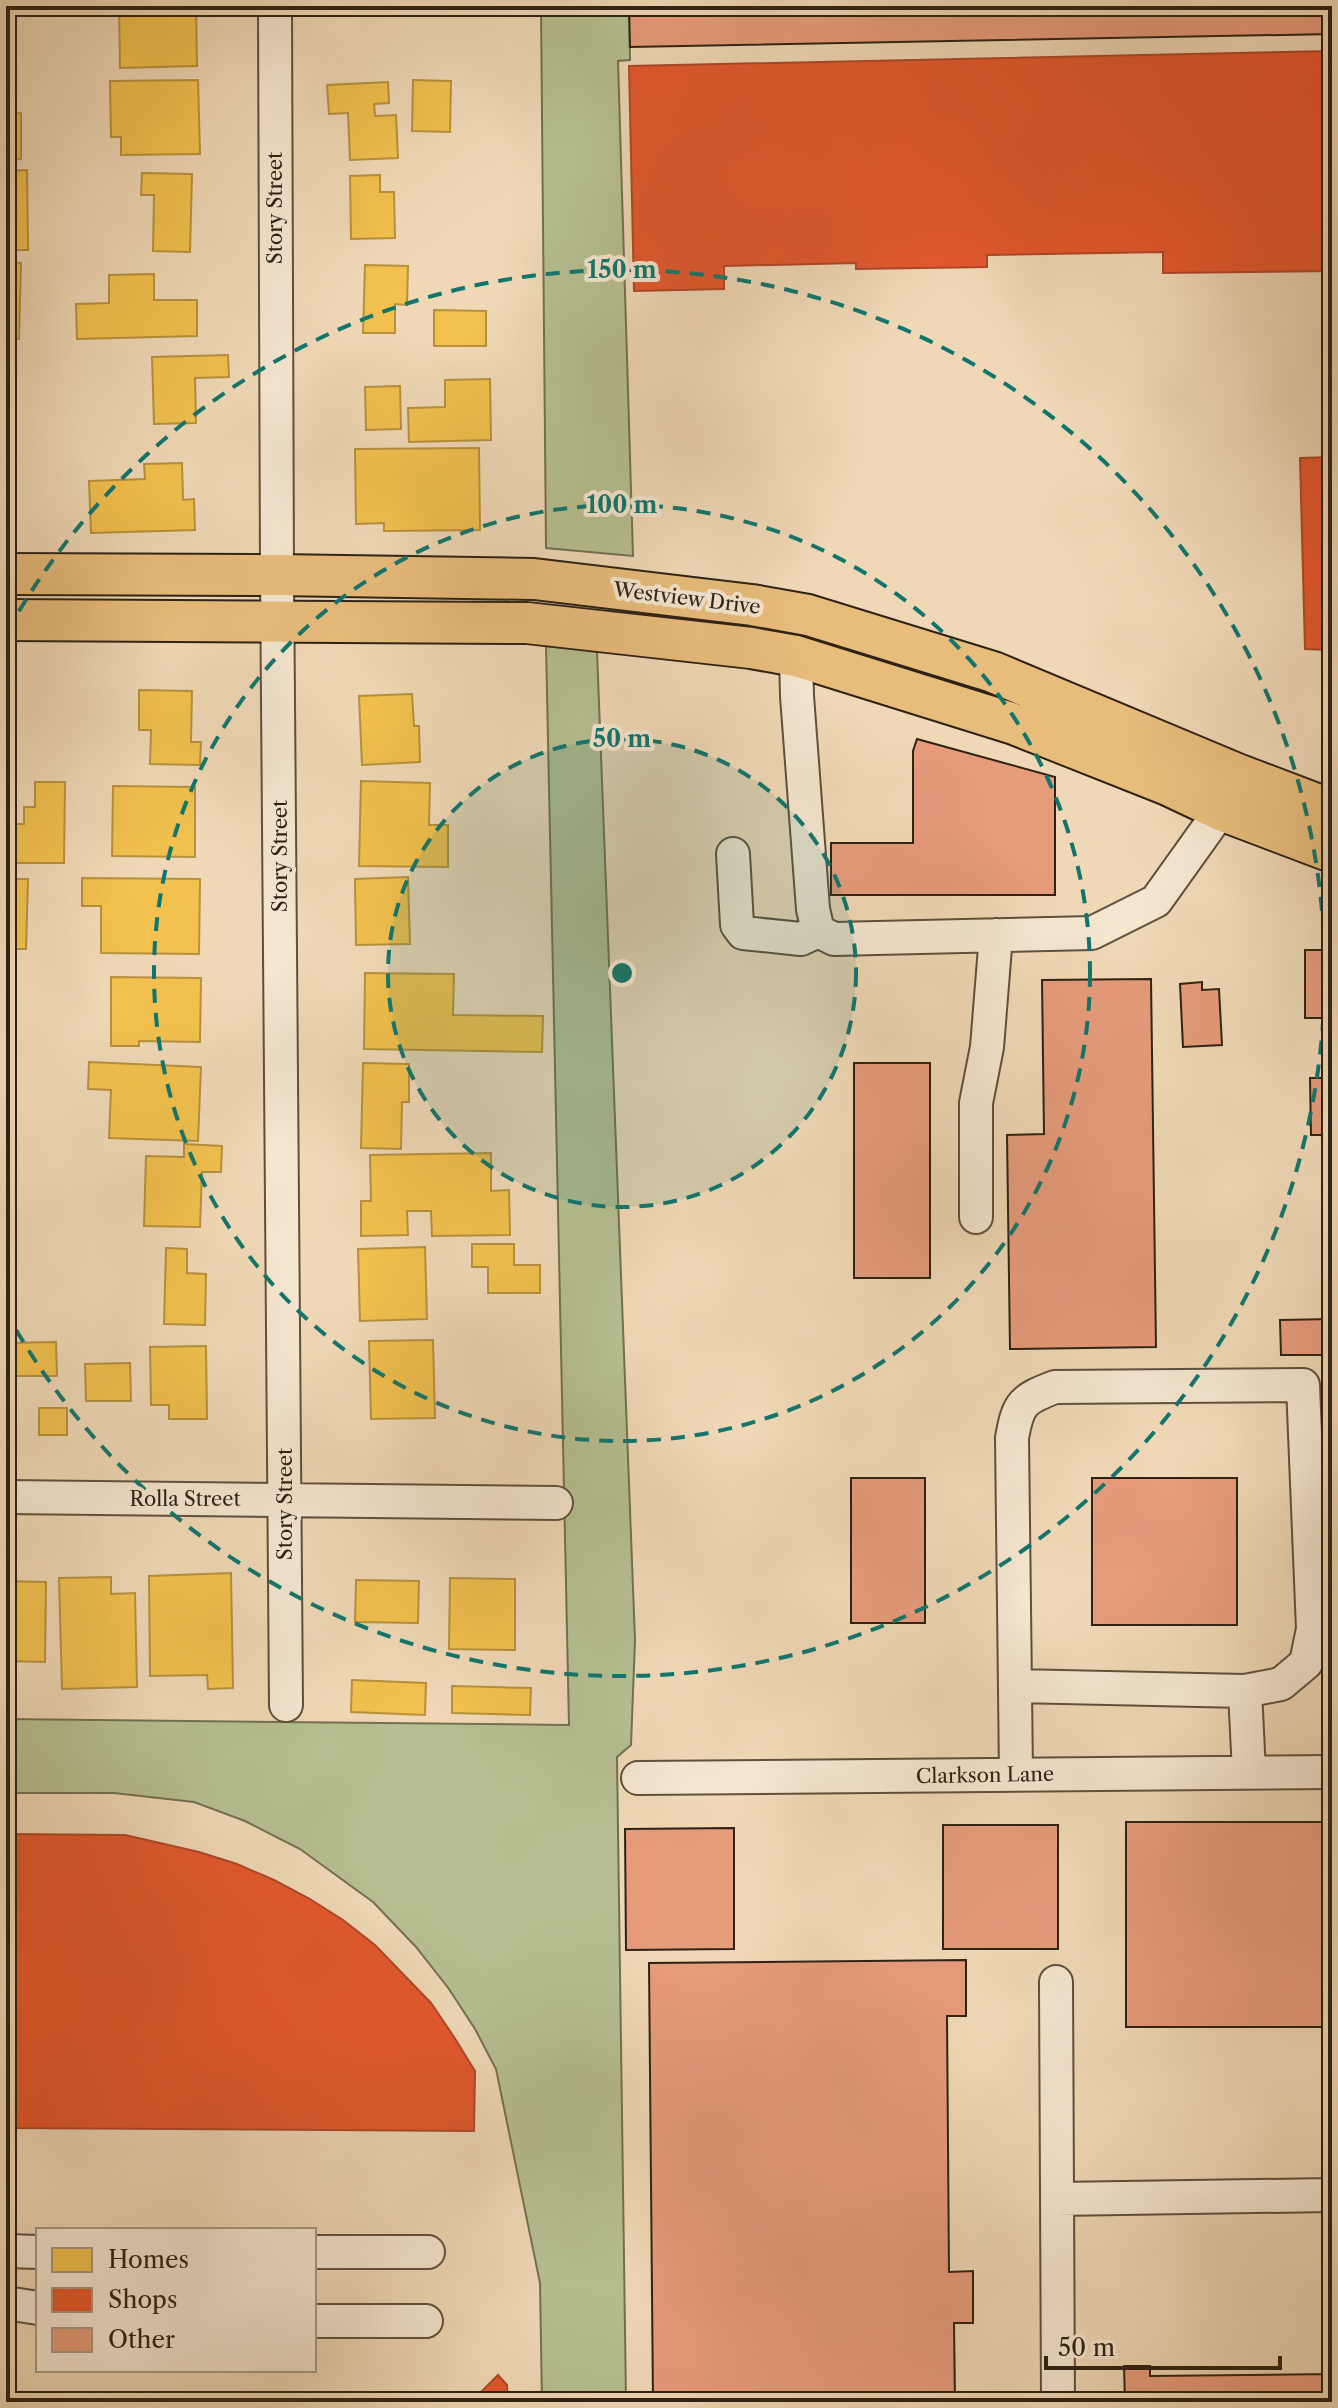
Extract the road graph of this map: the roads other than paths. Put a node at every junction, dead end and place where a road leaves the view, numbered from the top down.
1 (275, 6) edge
2 (6, 574) edge
3 (277, 575) junction
4 (6, 620) edge
5 (278, 620) junction
6 (796, 656) junction
7 (1221, 810) junction
8 (1332, 810) edge
9 (1332, 852) edge
10 (733, 854) dead end
11 (818, 931) junction
12 (996, 935) junction
13 (976, 1217) dead end
14 (6, 1497) edge
15 (285, 1500) junction
16 (556, 1503) dead end
17 (1015, 1686) junction
18 (1245, 1691) junction
19 (286, 1705) dead end
20 (1249, 1772) junction
21 (1332, 1772) edge
22 (1016, 1774) junction
23 (638, 1778) dead end
24 (1056, 1982) dead end
25 (1332, 2195) edge
26 (1057, 2199) junction
27 (6, 2251) edge
28 (36, 2252) edge
29 (316, 2252) edge
30 (428, 2252) dead end
31 (6, 2303) edge
32 (36, 2308) edge
33 (316, 2321) edge
34 (426, 2321) dead end
35 (1058, 2402) edge

1 - 3 street, Story Street
2 - 3 main road, Westview Drive
3 - 5 street, Story Street
3 - 8 main road, Westview Drive
4 - 5 main road, Westview Drive
5 - 6 main road, Westview Drive
5 - 15 street, Story Street
6 - 7 main road, Westview Drive
6 - 11 street
7 - 9 main road, Westview Drive
7 - 12 street
10 - 11 street
11 - 12 street
12 - 13 street
14 - 15 street, Rolla Street
15 - 16 street, Rolla Street
15 - 19 street, Story Street
17 - 18 street
17 - 18 street
17 - 22 street
18 - 20 street
20 - 21 street, Clarkson Lane
20 - 22 street, Clarkson Lane
22 - 23 street, Clarkson Lane
24 - 26 street
25 - 26 street
26 - 35 street
27 - 28 street
29 - 30 street
31 - 32 street
33 - 34 street

